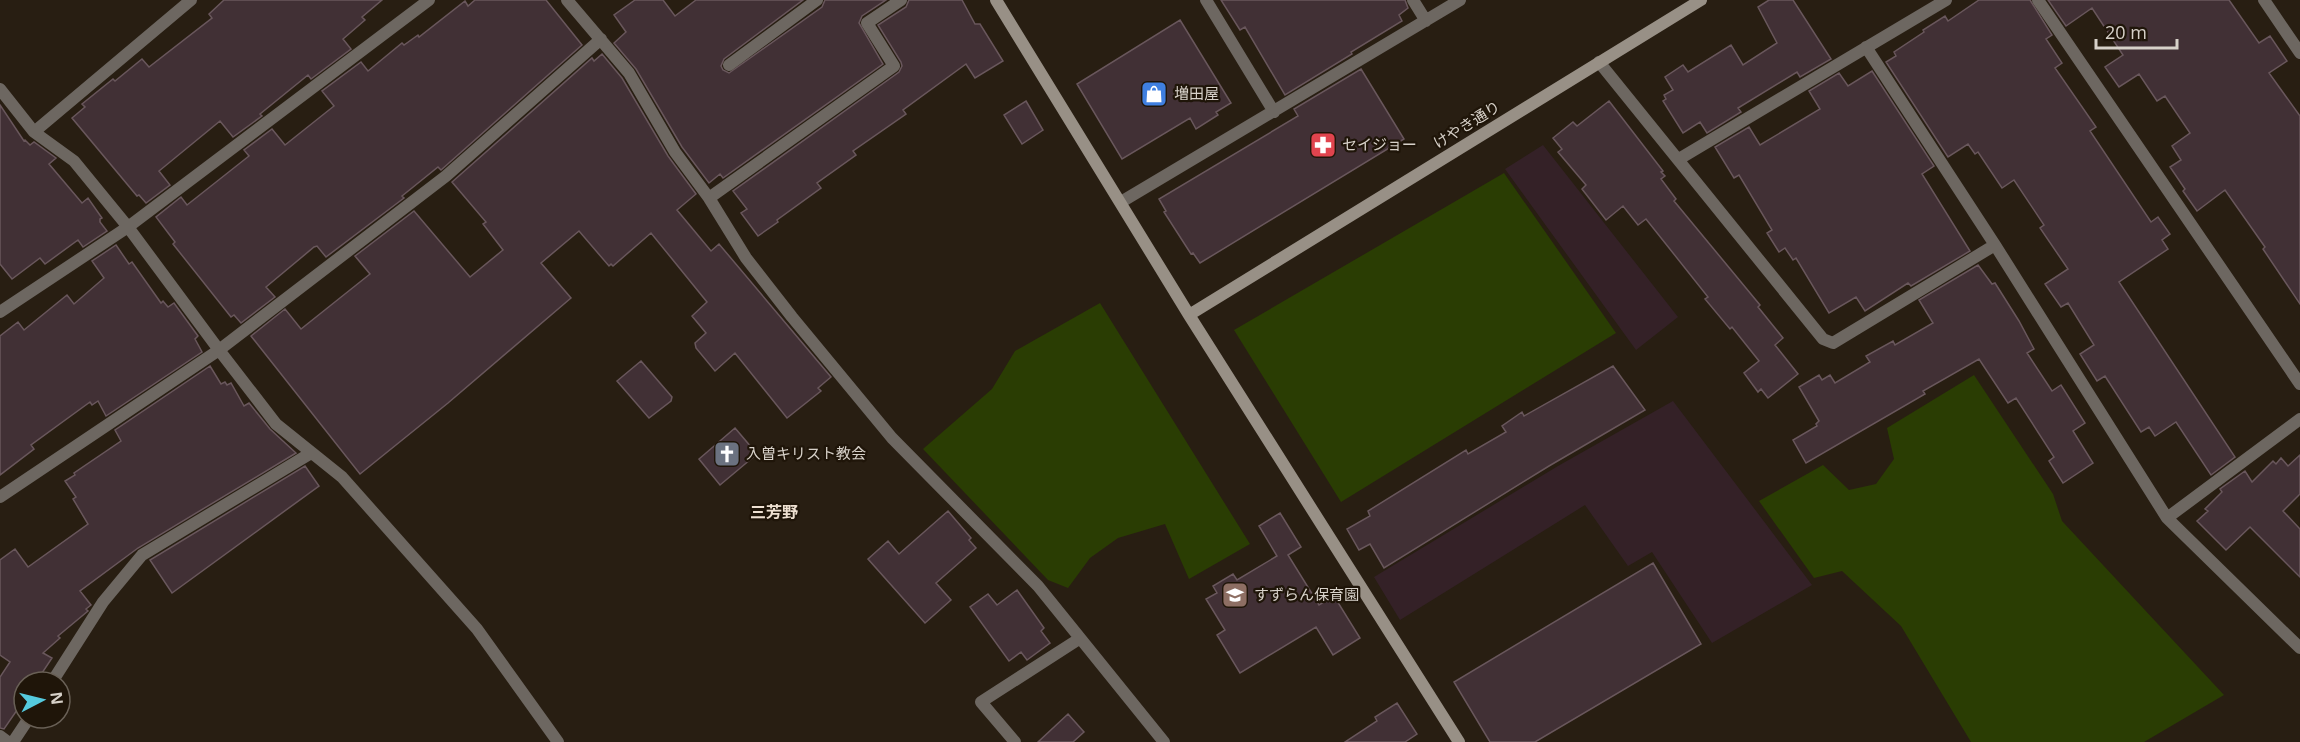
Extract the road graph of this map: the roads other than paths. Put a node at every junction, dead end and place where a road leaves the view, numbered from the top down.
1 (191, 0) edge
2 (429, 0) edge
3 (567, 0) edge
4 (817, 0) edge
5 (901, 0) edge
6 (996, 0) edge
7 (1206, 0) edge
8 (1413, 0) edge
9 (1460, 0) edge
10 (1701, 0) edge
11 (1946, 0) edge
12 (2038, 0) edge
13 (2264, 0) edge
14 (1426, 21) junction
15 (601, 39) junction
16 (1866, 47) junction
17 (2300, 53) edge
18 (1599, 62) junction
19 (729, 65) dead end
20 (0, 89) edge
21 (1274, 112) junction
22 (34, 132) junction
23 (1679, 159) junction
24 (709, 198) junction
25 (1121, 202) junction
26 (128, 227) junction
27 (1995, 245) junction
28 (0, 312) edge
29 (1189, 315) junction
30 (219, 350) junction
31 (2300, 384) edge
32 (2300, 419) edge
33 (311, 453) junction
34 (0, 497) edge
35 (2166, 518) junction
36 (1078, 639) junction
37 (2300, 648) edge
38 (60, 670) edge
39 (0, 736) edge
40 (8, 742) edge
41 (558, 742) edge
42 (1015, 742) edge
43 (1164, 742) edge
44 (1459, 742) edge

1 - 22 street
2 - 26 street
3 - 15 street
4 - 19 street
5 - 24 street
6 - 25 street
7 - 21 street
8 - 14 street
9 - 14 street
10 - 18 street, けやき通り
11 - 16 street
12 - 31 street
13 - 17 street
14 - 21 street
15 - 24 street
15 - 30 street
16 - 23 street
16 - 27 street
18 - 23 street
18 - 29 street, けやき通り
20 - 22 street
21 - 25 street
22 - 26 street
23 - 27 street
24 - 36 street
25 - 29 street
26 - 28 street
26 - 30 street
27 - 35 street
29 - 44 street
30 - 33 street
30 - 34 street
32 - 35 street
33 - 38 street
33 - 41 street
35 - 37 street
36 - 42 street
36 - 43 street
39 - 40 street

